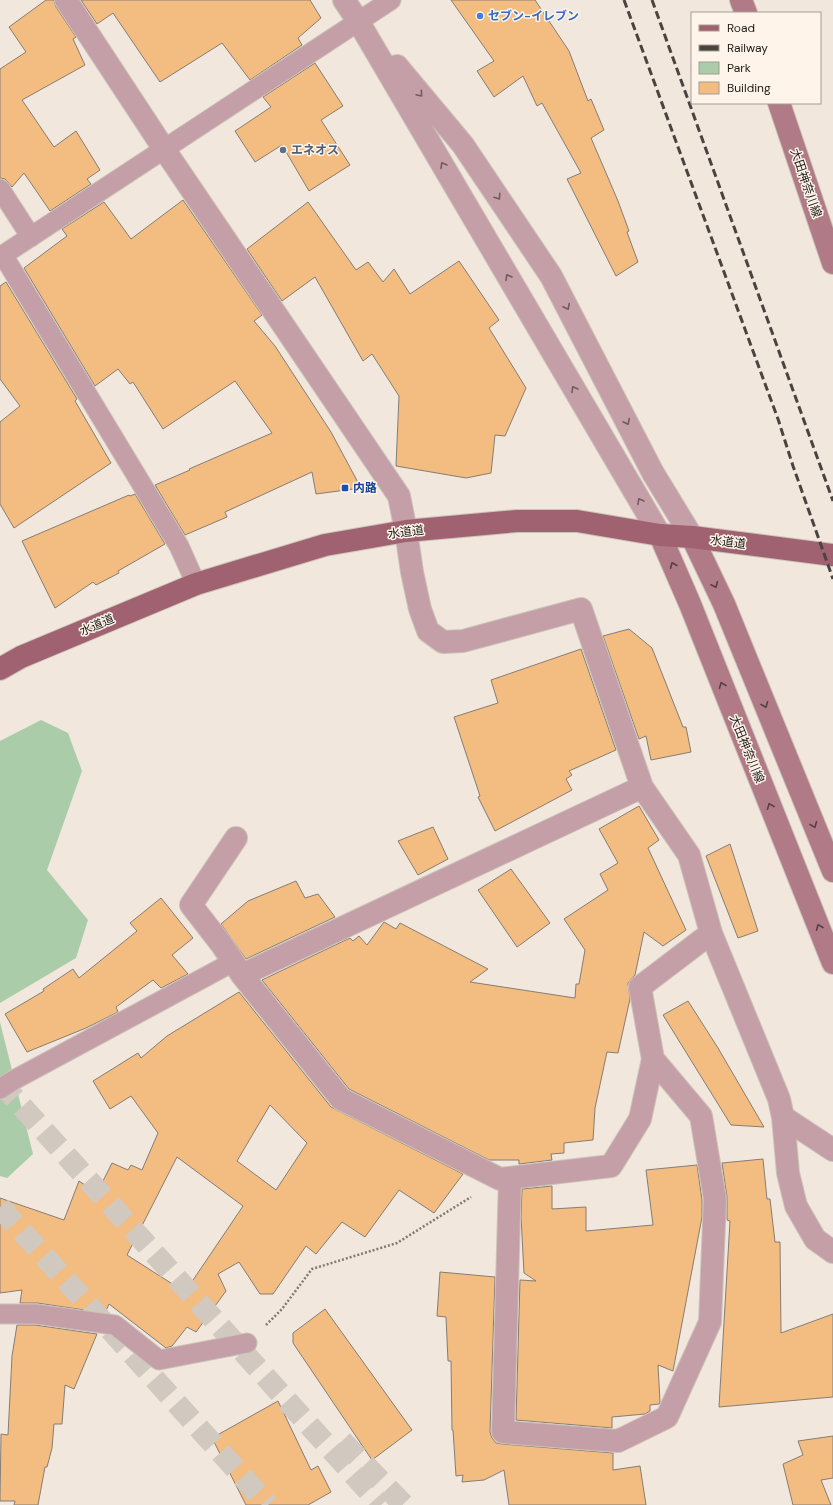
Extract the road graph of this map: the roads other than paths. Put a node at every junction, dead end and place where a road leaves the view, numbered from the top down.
1 (66, 0) edge
2 (344, 0) edge
3 (391, 0) edge
4 (741, 0) edge
5 (746, 12) edge
6 (358, 21) junction
7 (780, 104) edge
8 (164, 149) junction
9 (0, 189) edge
10 (30, 236) junction
11 (833, 263) edge
12 (406, 531) junction
13 (660, 535) junction
14 (692, 537) junction
15 (833, 555) edge
16 (196, 584) junction
17 (0, 668) edge
18 (642, 786) junction
19 (236, 838) dead end
20 (833, 871) edge
21 (711, 933) junction
22 (833, 963) edge
23 (237, 968) junction
24 (653, 1059) junction
25 (0, 1089) edge
26 (783, 1117) junction
27 (833, 1150) edge
28 (505, 1178) junction
29 (833, 1252) edge
30 (0, 1314) edge
31 (247, 1343) road end

1 - 8 street
2 - 6 street
3 - 6 lane
4 - 5 main road
6 - 8 lane
13 -> 6 street
6 -> 14 street
7 - 11 main road, 大田神奈川線
8 - 10 lane
8 - 12 street
9 - 10 lane
10 - 16 lane
12 - 13 main road, 水道道
12 - 16 main road, 水道道
12 - 18 street
13 - 14 main road, 水道道
22 -> 13 main road, 大田神奈川線
14 - 15 main road, 水道道
14 -> 20 main road
16 - 17 main road, 水道道
18 - 21 street
18 - 23 street
19 - 23 street
21 - 24 street
21 - 26 street
23 - 25 lane
23 - 28 street
24 - 28 street
24 - 28 street
26 - 27 street
26 - 29 street
30 - 31 lane

